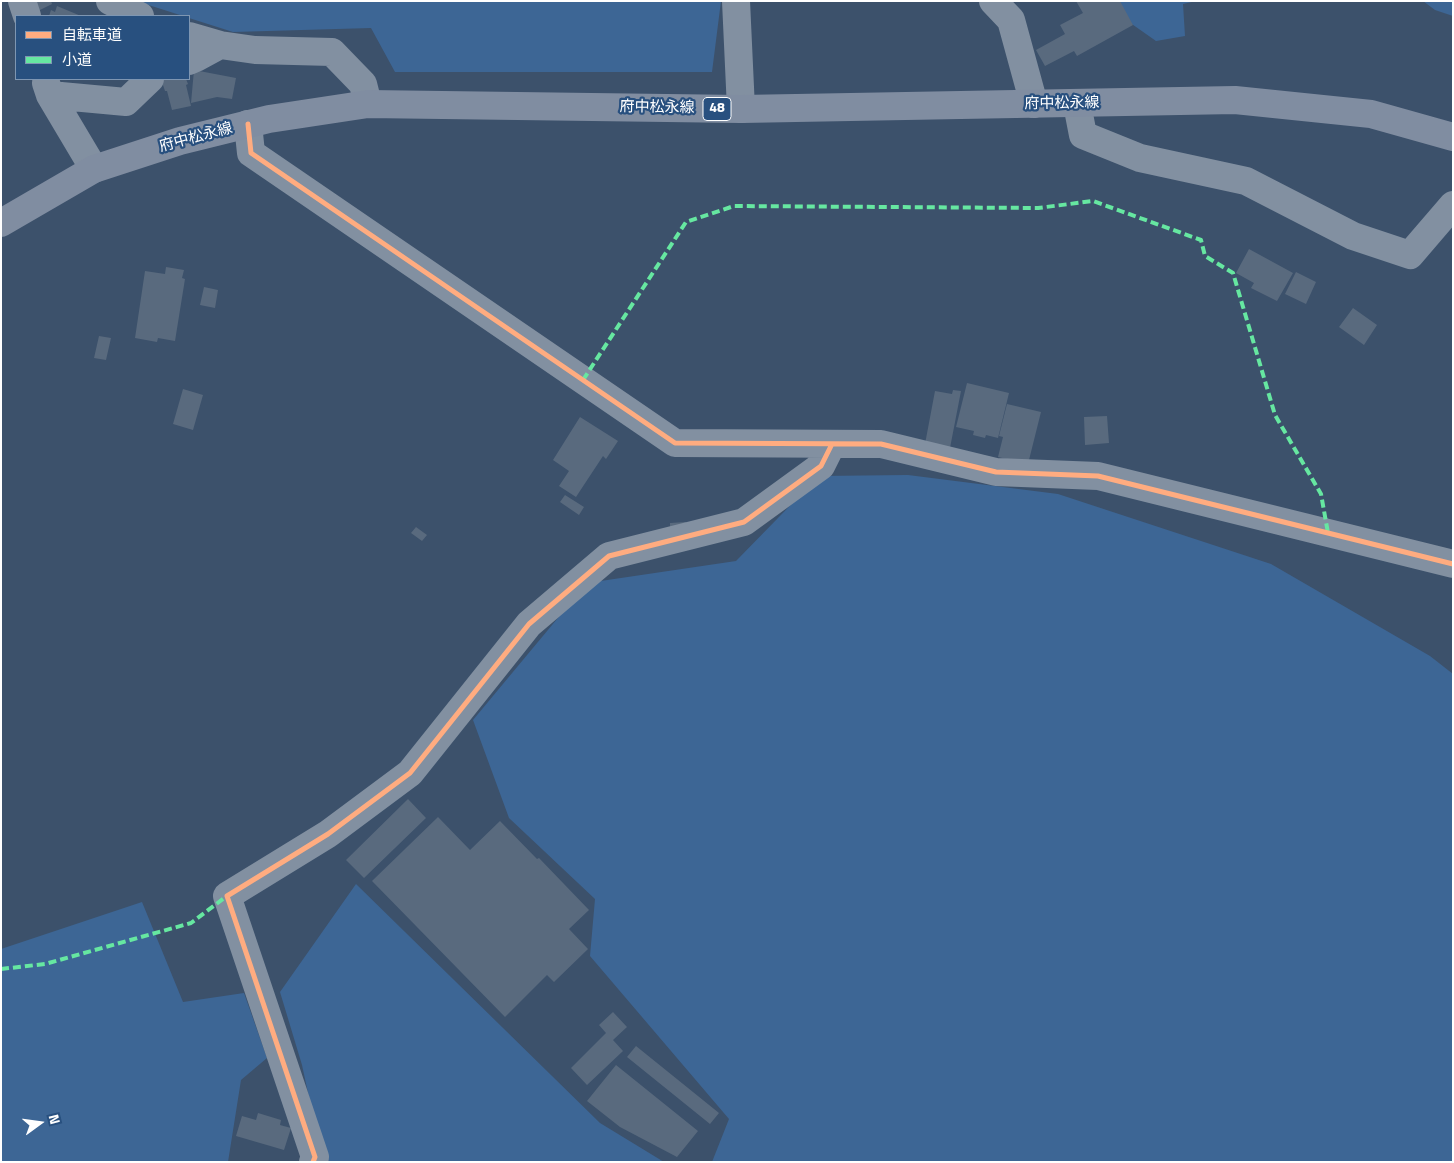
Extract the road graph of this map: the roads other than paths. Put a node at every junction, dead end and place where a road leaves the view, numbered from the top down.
1 (22, 1) edge
2 (110, 1) edge
3 (736, 1) edge
4 (993, 1) edge
5 (27, 15) edge
6 (138, 15) edge
7 (190, 36) edge
8 (220, 45) junction
9 (190, 61) edge
10 (149, 80) edge
11 (47, 87) edge
12 (368, 104) junction
13 (1034, 104) junction
14 (1077, 104) junction
15 (741, 109) junction
16 (248, 124) junction
17 (1453, 137) edge
18 (94, 168) junction
19 (1453, 205) edge
20 (1, 223) edge
21 (832, 444) junction
22 (1453, 564) edge
23 (313, 1162) edge

1 - 5 street
2 - 6 street
3 - 15 street
4 - 13 street
7 - 8 street
8 - 9 street
8 - 12 street
10 - 11 street
11 - 18 street
12 - 15 main road, 府中松永線 / 48
12 - 16 main road, 府中松永線 / 48
13 - 14 main road, 府中松永線 / 48
13 - 15 main road, 府中松永線 / 48
14 - 17 main road, 府中松永線 / 48
14 - 19 street
16 - 18 main road, 府中松永線 / 48
16 - 21 street
18 - 20 main road, 府中松永線 / 48
21 - 22 street
21 - 23 street

